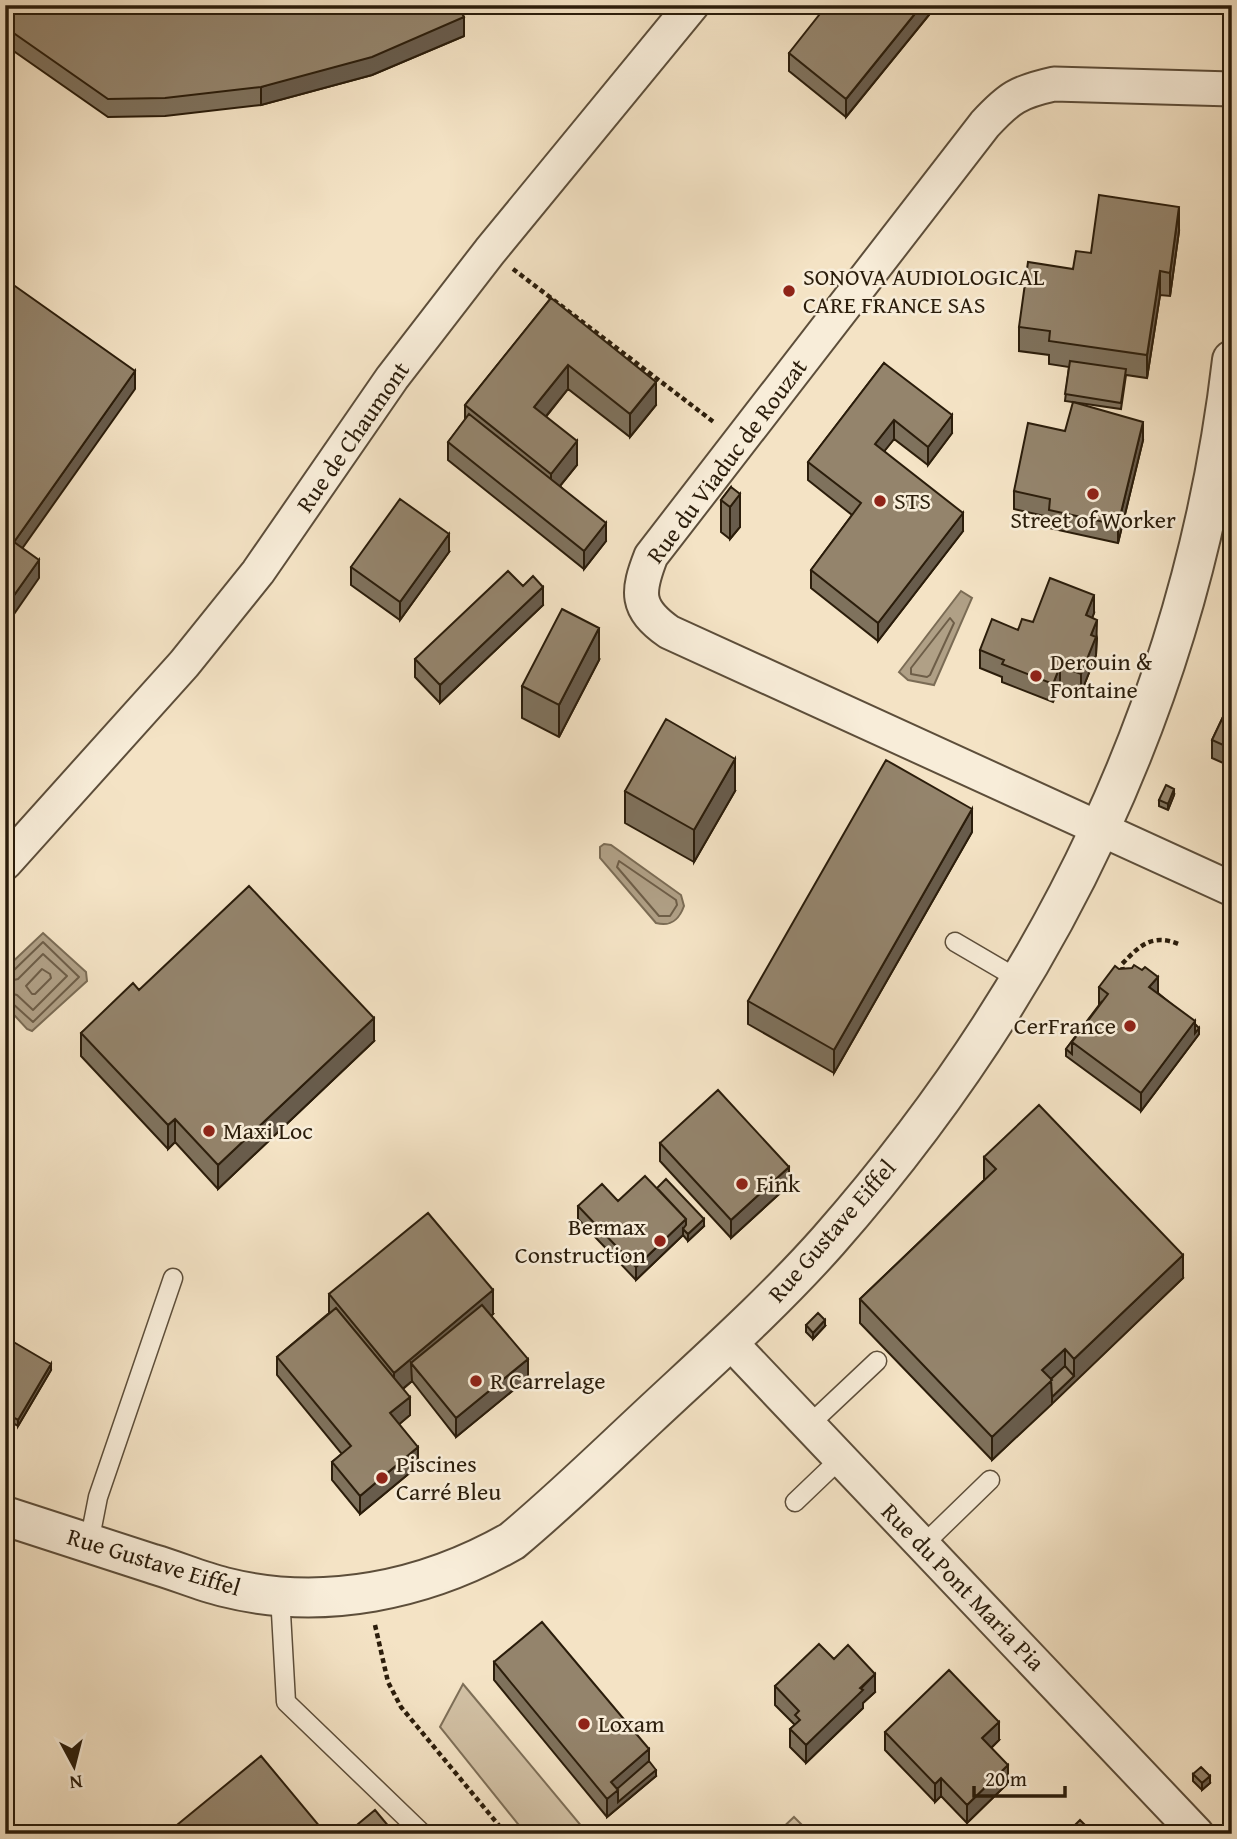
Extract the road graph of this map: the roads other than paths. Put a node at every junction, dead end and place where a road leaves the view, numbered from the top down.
1 (692, 5) edge
2 (1232, 89) edge
3 (1232, 360) edge
4 (1100, 830) junction
5 (5, 863) edge
6 (1232, 889) edge
7 (955, 943) dead end
8 (1020, 980) junction
9 (173, 1278) dead end
10 (729, 1341) junction
11 (877, 1361) dead end
12 (809, 1425) junction
13 (841, 1458) junction
14 (990, 1480) dead end
15 (795, 1502) dead end
16 (5, 1517) edge
17 (89, 1543) junction
18 (923, 1545) junction
19 (280, 1595) junction
20 (423, 1834) edge
21 (1197, 1834) edge

1 - 5 street, Rue de Chaumont
2 - 4 street, Rue du Viaduc de Rouzat
3 - 4 street, Rue Gustave Eiffel
4 - 6 street, Rue du Viaduc de Rouzat
4 - 8 street, Rue Gustave Eiffel
7 - 8 lane
8 - 10 street, Rue Gustave Eiffel
9 - 17 lane
10 - 12 street, Rue du Pont Maria Pia
10 - 19 street, Rue Gustave Eiffel
11 - 12 lane
12 - 13 street, Rue du Pont Maria Pia
13 - 15 lane
13 - 18 street, Rue du Pont Maria Pia
14 - 18 lane
16 - 17 street, Rue Gustave Eiffel
17 - 19 street, Rue Gustave Eiffel
18 - 21 street, Rue du Pont Maria Pia
19 - 20 lane

